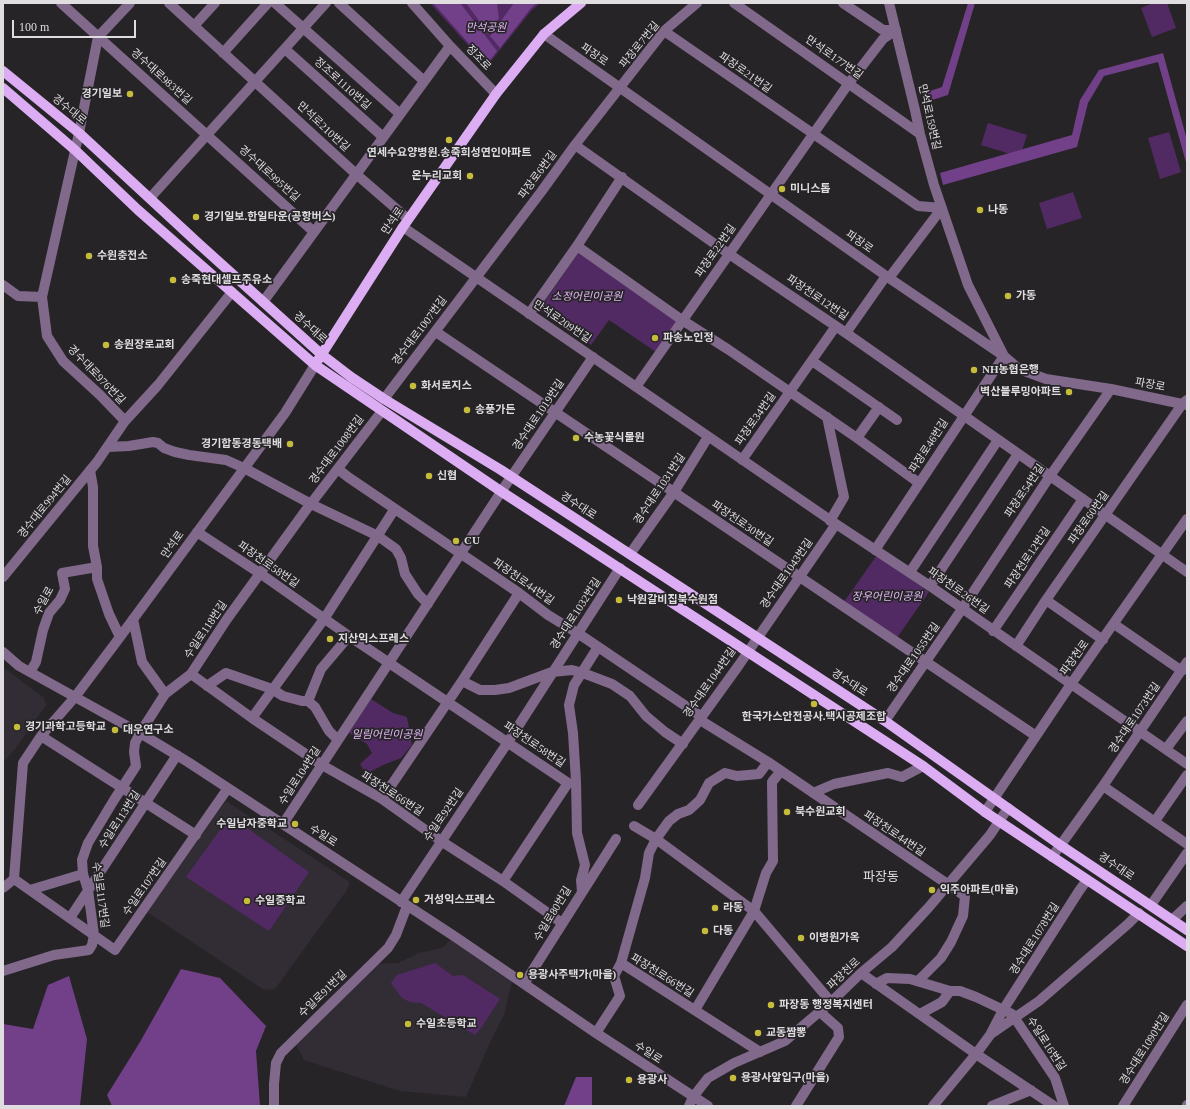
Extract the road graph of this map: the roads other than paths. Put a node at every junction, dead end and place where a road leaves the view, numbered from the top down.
1 (61, 3) edge
2 (130, 3) edge
3 (169, 3) edge
4 (216, 3) edge
5 (268, 3) edge
6 (275, 3) edge
7 (326, 3) edge
8 (338, 3) edge
9 (412, 3) edge
10 (581, 3) edge
11 (697, 3) edge
12 (734, 3) edge
13 (843, 3) edge
14 (889, 3) edge
15 (194, 26) junction
16 (303, 28) junction
17 (896, 30) junction
18 (664, 31) junction
19 (544, 34) junction
20 (98, 37) junction
21 (450, 46) junction
22 (285, 49) junction
23 (223, 53) junction
24 (3, 71) edge
25 (256, 81) junction
26 (424, 81) junction
27 (849, 83) junction
28 (3, 84) edge
29 (3, 88) edge
30 (621, 88) junction
31 (31, 94) junction
32 (496, 94) junction
33 (400, 114) junction
34 (79, 133) junction
35 (813, 134) junction
36 (920, 134) junction
37 (207, 135) junction
38 (383, 137) junction
39 (575, 145) junction
40 (75, 150) junction
41 (356, 174) junction
42 (622, 177) junction
43 (770, 195) junction
44 (150, 198) junction
45 (942, 208) junction
46 (406, 223) junction
47 (314, 232) junction
48 (577, 246) junction
49 (729, 254) junction
50 (476, 277) junction
51 (887, 277) junction
52 (3, 285) edge
53 (232, 292) junction
54 (42, 297) junction
55 (262, 302) junction
56 (529, 314) junction
57 (682, 320) junction
58 (286, 322) junction
59 (836, 326) junction
60 (277, 332) junction
61 (436, 332) junction
62 (846, 333) junction
63 (321, 354) junction
64 (1004, 356) junction
65 (593, 357) junction
66 (812, 361) junction
67 (315, 365) junction
68 (636, 387) junction
69 (1111, 389) junction
70 (351, 390) junction
71 (790, 392) junction
72 (381, 396) junction
73 (1186, 403) edge
74 (879, 408) junction
75 (382, 411) junction
76 (555, 412) junction
77 (963, 416) junction
78 (827, 417) junction
79 (897, 420) dead end
80 (125, 421) junction
81 (708, 437) junction
82 (857, 438) junction
83 (998, 440) junction
84 (108, 447) junction
85 (1018, 454) junction
86 (742, 460) junction
87 (244, 468) junction
88 (338, 468) junction
89 (90, 470) junction
90 (1050, 476) junction
91 (511, 477) junction
92 (919, 483) junction
93 (503, 489) junction
94 (674, 492) junction
95 (1083, 499) junction
96 (311, 504) junction
97 (394, 510) junction
98 (1106, 515) junction
99 (1187, 519) edge
100 (833, 522) junction
101 (198, 532) junction
102 (378, 536) junction
103 (875, 550) junction
104 (462, 554) junction
105 (630, 554) junction
106 (1162, 554) junction
107 (97, 567) junction
108 (620, 568) junction
109 (910, 572) junction
110 (1187, 572) edge
111 (261, 574) junction
112 (3, 577) edge
113 (800, 577) junction
114 (930, 586) junction
115 (519, 593) junction
116 (1046, 600) junction
117 (428, 604) junction
118 (962, 609) junction
119 (134, 619) junction
120 (324, 619) junction
121 (1114, 624) junction
122 (993, 631) junction
123 (579, 634) junction
124 (349, 636) junction
125 (120, 637) junction
126 (758, 637) junction
127 (1103, 640) junction
128 (1016, 646) junction
129 (598, 647) junction
130 (3, 652) edge
131 (747, 652) junction
132 (389, 662) junction
133 (926, 662) junction
134 (1185, 667) edge
135 (30, 672) junction
136 (552, 672) junction
137 (583, 672) junction
138 (191, 674) junction
139 (462, 681) junction
140 (1071, 684) junction
141 (207, 686) junction
142 (272, 689) junction
143 (165, 694) junction
144 (75, 696) junction
145 (308, 701) junction
146 (448, 701) junction
147 (252, 718) junction
148 (701, 718) junction
149 (885, 721) junction
150 (1187, 721) edge
151 (1140, 732) junction
152 (140, 733) junction
153 (42, 736) junction
154 (1036, 736) junction
155 (338, 740) junction
156 (508, 742) junction
157 (683, 744) junction
158 (1166, 749) junction
159 (177, 755) junction
160 (768, 762) junction
161 (1187, 764) edge
162 (322, 765) junction
163 (923, 766) junction
164 (781, 771) junction
165 (759, 774) junction
166 (1187, 775) edge
167 (772, 782) junction
168 (1103, 786) junction
169 (122, 787) junction
170 (228, 788) junction
171 (813, 793) junction
172 (994, 798) junction
173 (382, 799) junction
174 (146, 802) junction
175 (638, 805) dead end
176 (1008, 808) junction
177 (985, 812) junction
178 (999, 821) junction
179 (1155, 821) junction
180 (283, 824) junction
181 (634, 826) dead end
182 (196, 835) junction
183 (616, 839) dead end
184 (656, 839) junction
185 (441, 841) junction
186 (1187, 844) edge
187 (1060, 845) junction
188 (1187, 853) edge
189 (1052, 857) junction
190 (83, 874) junction
191 (14, 879) junction
192 (1087, 880) junction
193 (503, 881) junction
194 (948, 885) junction
195 (3, 888) edge
196 (30, 890) junction
197 (88, 890) junction
198 (582, 892) junction
199 (404, 904) junction
200 (1151, 905) junction
201 (1187, 906) edge
202 (754, 911) junction
203 (1139, 913) junction
204 (70, 918) junction
205 (1172, 920) junction
206 (562, 923) junction
207 (1187, 930) edge
208 (94, 935) junction
209 (1187, 946) edge
210 (620, 963) junction
211 (3, 971) edge
212 (861, 973) junction
213 (918, 981) junction
214 (524, 984) junction
215 (876, 984) junction
216 (950, 991) junction
217 (831, 1002) junction
218 (1187, 1005) edge
219 (695, 1010) junction
220 (1004, 1010) junction
221 (820, 1012) junction
222 (920, 1014) junction
223 (1015, 1018) junction
224 (596, 1033) junction
225 (990, 1035) junction
226 (760, 1052) junction
227 (976, 1054) junction
228 (1031, 1090) junction
229 (691, 1101) edge
230 (274, 1106) edge
231 (708, 1106) edge
232 (796, 1106) edge
233 (933, 1106) edge
234 (992, 1106) edge
235 (1054, 1106) edge
236 (1064, 1106) edge
237 (1123, 1106) edge

1 - 20 street, 경수대로983번길
2 - 20 street
3 - 15 street, 만석로210번길
4 - 15 street
5 - 23 street
6 - 16 street, 정조로1110번길
7 - 16 street
8 - 26 street
9 - 21 street, 정조로
10 - 19 main road, 만석로
11 - 18 street, 파장로7번길
12 - 27 street, 만석로177번길
13 - 17 street
14 - 17 street, 만석로159번길
15 - 23 street, 만석로210번길
16 - 22 street
16 - 33 street, 정조로1110번길
17 - 27 street
17 - 36 street, 만석로159번길
18 - 30 street, 파장로7번길
18 - 35 street, 파장로21번길
19 - 30 street, 파장로
19 - 32 main road, 만석로
20 - 34 street, 경수대로976번길
20 - 37 street, 경수대로983번길
21 - 26 street
21 - 32 street, 정조로
22 - 25 street
22 - 38 street, 정조로1110번길
23 - 25 street, 만석로210번길
24 - 31 main road, 경수대로
25 - 37 street
25 - 41 street, 만석로210번길
26 - 33 street
27 - 35 street
27 - 36 street, 만석로177번길
28 - 31 main road
29 - 40 main road
30 - 39 street, 파장로6번길
30 - 43 street, 파장로
31 - 34 main road, 경수대로
32 - 46 main road, 만석로
33 - 38 street
34 - 40 street, 경수대로976번길
34 - 44 main road, 경수대로
35 - 43 street
35 - 45 street, 파장로21번길
36 - 45 street, 만석로159번길
37 - 44 street
37 - 47 street, 경수대로995번길
38 - 41 street
39 - 42 street, 파장천로12번길
39 - 50 street, 파장로6번길
40 - 53 main road
40 - 54 street, 경수대로976번길
41 - 46 street, 만석로210번길
41 - 47 street
42 - 48 street
42 - 49 street, 파장천로12번길
43 - 49 street, 파장로22번길
43 - 51 street, 파장로
44 - 55 main road, 경수대로
45 - 51 street
45 - 64 street, 만석로159번길
46 - 50 street, 만석로209번길
46 - 63 main road, 만석로
47 - 55 street
48 - 56 street
48 - 57 street
49 - 57 street, 파장로22번길
49 - 59 street, 파장천로12번길
50 - 56 street, 만석로209번길
50 - 61 street, 경수대로1007번길
51 - 62 street
51 - 64 street, 파장로
52 - 54 street
53 - 60 main road
53 - 80 street, 경수대로994번길
54 - 80 street, 경수대로976번길
55 - 58 main road, 경수대로
56 - 65 street, 만석로209번길
57 - 68 street, 파장로22번길
57 - 71 street, 파장로34번길
58 - 60 main road
58 - 63 main road, 경수대로
59 - 62 street, 파장천로12번길
59 - 66 street, 파장로34번길
60 - 67 main road
61 - 72 street, 경수대로1007번길
61 - 76 street, 파장천로30번길
62 - 77 street, 파장천로12번길
63 - 67 main road, 만석로
63 - 72 main road, 경수대로
64 - 69 street, 파장로
64 - 77 street, 파장로46번길
65 - 68 street, 만석로209번길
65 - 76 street, 경수대로1019번길
66 - 71 street, 파장로34번길
66 - 74 street
67 - 70 main road
67 - 87 street, 만석로
68 - 81 street, 만석로209번길
69 - 73 street, 파장로
69 - 90 street, 파장로54번길
70 - 72 main road
70 - 75 main road
71 - 78 street, 파장로34번길
71 - 86 street, 파장로34번길
72 - 91 main road, 경수대로
73 - 98 street, 파장로60번길
74 - 79 street
74 - 82 street
75 - 88 street, 경수대로1008번길
75 - 93 main road
76 - 91 street, 경수대로1019번길
76 - 94 street, 파장천로30번길
77 - 83 street, 파장천로12번길
77 - 92 street, 파장로46번길
78 - 82 street, 파장로34번길
78 - 100 street
80 - 84 street, 경수대로994번길
81 - 86 street, 파장천로26번길
81 - 94 street, 경수대로1031번길
82 - 92 street, 파장로34번길
83 - 85 street, 파장천로12번길
83 - 109 street
84 - 87 street
84 - 89 street, 경수대로994번길
85 - 90 street, 파장천로12번길
85 - 114 street
86 - 100 street, 파장천로26번길
87 - 96 street
87 - 101 street, 만석로
88 - 96 street, 경수대로1008번길
88 - 97 street, 파장천로44번길
89 - 107 street
89 - 112 street, 경수대로994번길
90 - 95 street, 파장천로12번길
90 - 118 street, 파장로54번길
91 - 93 street, 경수대로1019번길
91 - 105 main road, 경수대로
92 - 103 street, 파장로46번길
93 - 104 street, 경수대로1019번길
93 - 108 main road
94 - 105 street, 경수대로1031번길
94 - 113 street, 파장천로30번길
95 - 98 street, 파장천로12번길
95 - 122 street, 파장천로12번길
96 - 102 street
96 - 111 street, 경수대로1008번길
97 - 102 street
97 - 104 street, 파장천로44번길
98 - 106 street, 파장천로12번길
98 - 116 street, 파장로60번길
99 - 106 street, 파장천로
100 - 103 street, 파장천로26번길
100 - 113 street, 경수대로1043번길
101 - 111 street, 파장천로58번길
101 - 119 street, 만석로
102 - 117 street
102 - 120 street
103 - 109 street, 파장천로26번길
104 - 115 street, 파장천로44번길
104 - 117 street, 수일로104번길
105 - 126 main road, 경수대로
106 - 110 street, 파장천로12번길
106 - 121 street, 파장천로
107 - 125 street
107 - 135 street, 수일로
108 - 123 street, 경수대로1032번길
108 - 131 main road
109 - 114 street, 파장천로26번길
111 - 120 street, 파장천로58번길
111 - 138 street, 수일로118번길
113 - 126 street, 경수대로1043번길
113 - 133 street, 파장천로30번길
114 - 118 street, 파장천로26번길
115 - 123 street, 파장천로44번길
115 - 139 street
116 - 127 street
116 - 128 street, 파장로60번길
117 - 132 street, 수일로104번길
118 - 122 street, 파장천로26번길
118 - 133 street, 경수대로1055번길
119 - 125 street, 만석로
119 - 143 street
120 - 124 street, 파장천로58번길
120 - 142 street
121 - 127 street, 파장천로
121 - 134 street
122 - 128 street, 파장천로26번길
123 - 129 street, 파장천로44번길
123 - 136 street, 경수대로1032번길
124 - 132 street, 파장천로58번길
124 - 145 street
125 - 144 street, 만석로
126 - 131 street, 경수대로1044번길
126 - 149 main road, 경수대로
127 - 140 street, 파장천로
128 - 140 street, 파장천로26번길
129 - 137 street
129 - 148 street, 파장천로44번길
130 - 135 street, 수일로
131 - 148 street, 경수대로1044번길
131 - 163 main road
132 - 146 street, 파장천로58번길
132 - 155 street, 수일로104번길
133 - 149 street, 경수대로1055번길
133 - 154 street, 파장천로30번길
134 - 151 street, 경수대로1073번길
135 - 144 street, 수일로
136 - 137 street
136 - 139 street
136 - 156 street, 경수대로1032번길
137 - 157 street
137 - 198 street, 수일로80번길
138 - 141 street, 파장천로66번길
138 - 143 street, 수일로118번길
139 - 146 street
140 - 151 street, 파장천로26번길
140 - 154 street, 파장천로
141 - 142 street
141 - 147 street, 파장천로66번길
142 - 145 street
142 - 147 street
143 - 152 street, 수일로118번길
144 - 152 street, 수일로
144 - 153 street, 만석로
145 - 155 street
146 - 156 street, 파장천로58번길
146 - 173 street
147 - 162 street, 파장천로66번길
148 - 157 street, 경수대로1044번길
148 - 160 street, 파장천로44번길
149 - 172 main road, 경수대로
150 - 158 street
151 - 158 street, 파장천로26번길
151 - 168 street, 경수대로1073번길
152 - 159 street, 수일로
152 - 169 street, 수일로117번길
153 - 169 street
153 - 191 street, 만석로
154 - 172 street, 파장천로
155 - 162 street, 수일로104번길
156 - 185 street, 수일로92번길
156 - 193 street, 파장천로58번길
157 - 175 street, 경수대로1044번길
158 - 161 street, 파장천로26번길
159 - 170 street, 수일로
159 - 174 street, 수일로113번길
160 - 164 street, 파장천로44번길
160 - 165 street
162 - 173 street, 파장천로66번길
162 - 180 street, 수일로104번길
163 - 171 street
163 - 177 main road
164 - 167 street
164 - 171 street, 파장천로44번길
165 - 167 street
165 - 184 street
166 - 179 street
167 - 202 street
168 - 179 street
168 - 187 street, 경수대로1073번길
169 - 174 street
169 - 190 street, 수일로117번길
170 - 180 street, 수일로
170 - 182 street, 수일로107번길
171 - 194 street, 파장천로44번길
172 - 176 main road, 경수대로
172 - 177 street, 파장천로
173 - 185 street, 파장천로66번길
174 - 182 street
174 - 197 street, 수일로113번길
176 - 178 street, 파장천로
176 - 187 main road, 경수대로
177 - 178 main road
178 - 189 main road
178 - 194 street, 파장천로
179 - 186 street
180 - 199 street, 수일로
181 - 184 street
182 - 208 street, 수일로107번길
183 - 198 street
184 - 202 street
184 - 210 street, 파장천로66번길
185 - 193 street, 파장천로66번길
185 - 199 street, 수일로92번길
187 - 189 street, 경수대로1073번길
187 - 200 main road, 경수대로
188 - 200 street
189 - 192 main road
190 - 196 street
190 - 197 street, 수일로117번길
191 - 195 street
191 - 196 street, 수일로107번길
192 - 203 main road
192 - 220 street, 경수대로1078번길
193 - 206 street, 파장천로66번길
194 - 212 street, 파장천로
194 - 213 street
196 - 204 street, 수일로107번길
197 - 204 street, 수일로113번길
197 - 208 street, 수일로117번길
198 - 206 street, 수일로80번길
199 - 214 street, 수일로
199 - 230 street, 수일로91번길
200 - 205 main road, 경수대로
201 - 205 street
202 - 217 street
202 - 219 street
203 - 209 main road
203 - 223 street
204 - 208 street, 수일로107번길
205 - 207 main road, 경수대로
206 - 214 street, 수일로80번길
208 - 211 street, 수일로117번길
210 - 219 street, 파장천로66번길
210 - 224 street
212 - 215 street
212 - 217 street, 파장천로
213 - 215 street
213 - 216 street
214 - 224 street, 수일로
215 - 222 street
216 - 220 street
216 - 222 street
217 - 221 street, 파장천로
218 - 237 street, 경수대로1090번길
219 - 226 street, 파장천로66번길
220 - 223 street
220 - 225 street, 경수대로1078번길
221 - 226 street, 파장천로
221 - 232 street
222 - 227 street
223 - 225 street
223 - 236 street, 수일로16번길
224 - 229 street, 수일로
225 - 227 street, 경수대로1078번길
226 - 229 street, 파장천로
227 - 228 street
227 - 233 street, 경수대로1078번길
228 - 234 street
228 - 235 street
229 - 231 street, 수일로

